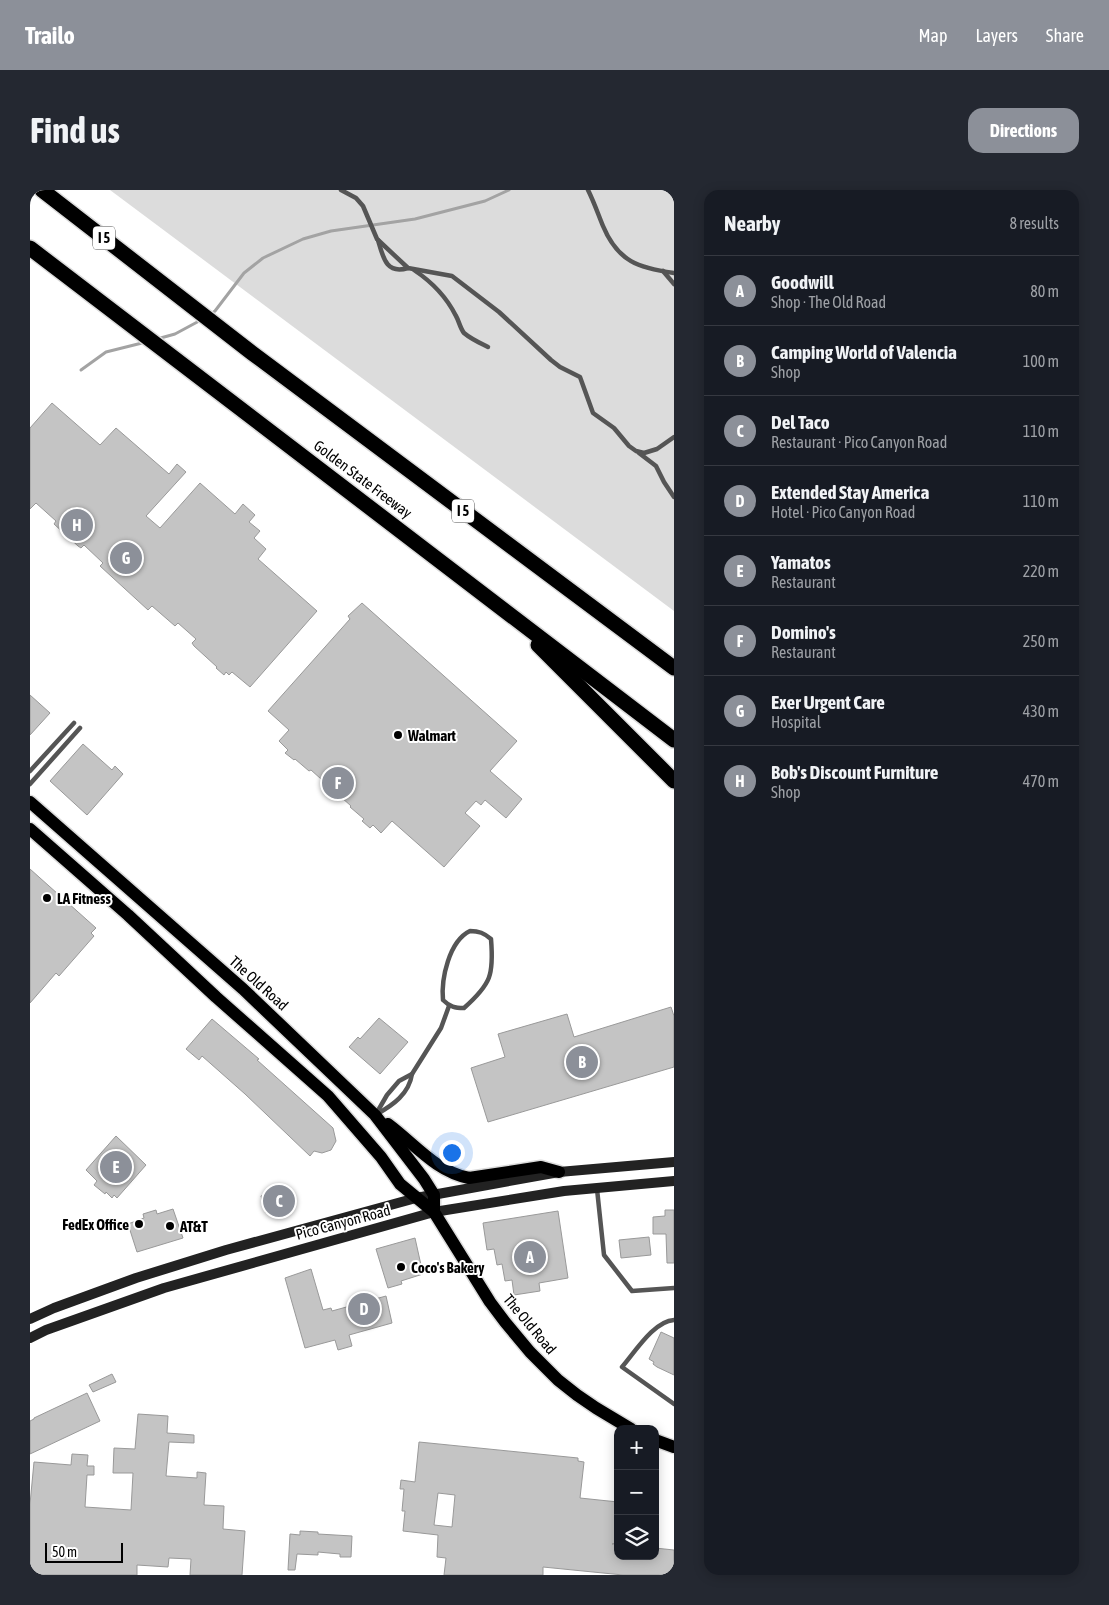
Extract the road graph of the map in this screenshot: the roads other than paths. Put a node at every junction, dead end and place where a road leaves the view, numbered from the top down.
1 (42, 190) edge
2 (341, 190) edge
3 (588, 190) edge
4 (377, 239) junction
5 (30, 248) edge
6 (410, 269) junction
7 (663, 271) junction
8 (674, 273) edge
9 (674, 284) edge
10 (488, 347) dead end
11 (674, 437) edge
12 (636, 451) junction
13 (674, 497) edge
14 (500, 606) junction
15 (674, 668) edge
16 (74, 723) dead end
17 (80, 728) dead end
18 (674, 740) edge
19 (30, 771) edge
20 (674, 781) edge
21 (30, 784) edge
22 (30, 802) edge
23 (30, 829) edge
24 (449, 1006) junction
25 (412, 1074) junction
26 (375, 1115) junction
27 (674, 1162) edge
28 (559, 1172) junction
29 (674, 1181) edge
30 (597, 1187) junction
31 (434, 1195) junction
32 (416, 1198) junction
33 (434, 1212) junction
34 (674, 1288) edge
35 (30, 1319) edge
36 (674, 1320) edge
37 (30, 1338) edge
38 (674, 1404) edge
39 (624, 1425) edge
40 (659, 1442) edge
41 (674, 1448) edge

1 - 15 highway, I 5
2 - 4 lane
3 - 7 lane
4 - 6 lane
4 - 6 lane
5 - 14 highway, Golden State Freeway
6 - 10 lane
6 - 12 lane
7 - 8 lane
7 - 9 lane
11 - 12 lane
12 - 13 lane
14 - 18 highway, Golden State Freeway
14 - 20 highway
16 - 19 lane
17 - 21 lane
22 - 26 main road, The Old Road
23 - 32 main road, The Old Road
24 - 24 lane
24 - 25 lane
25 - 26 lane
25 - 26 lane
26 - 28 main road
26 - 31 main road, The Old Road
27 - 28 main road, Pico Canyon Road
28 - 31 main road, Pico Canyon Road
29 - 30 main road, Pico Canyon Road
30 - 33 main road, Pico Canyon Road
30 - 34 lane
31 - 32 main road, Pico Canyon Road
31 - 33 main road
32 - 33 main road, The Old Road
32 - 35 main road, Pico Canyon Road
33 - 37 main road, Pico Canyon Road
33 - 39 main road, The Old Road
36 - 38 lane
40 - 41 main road

